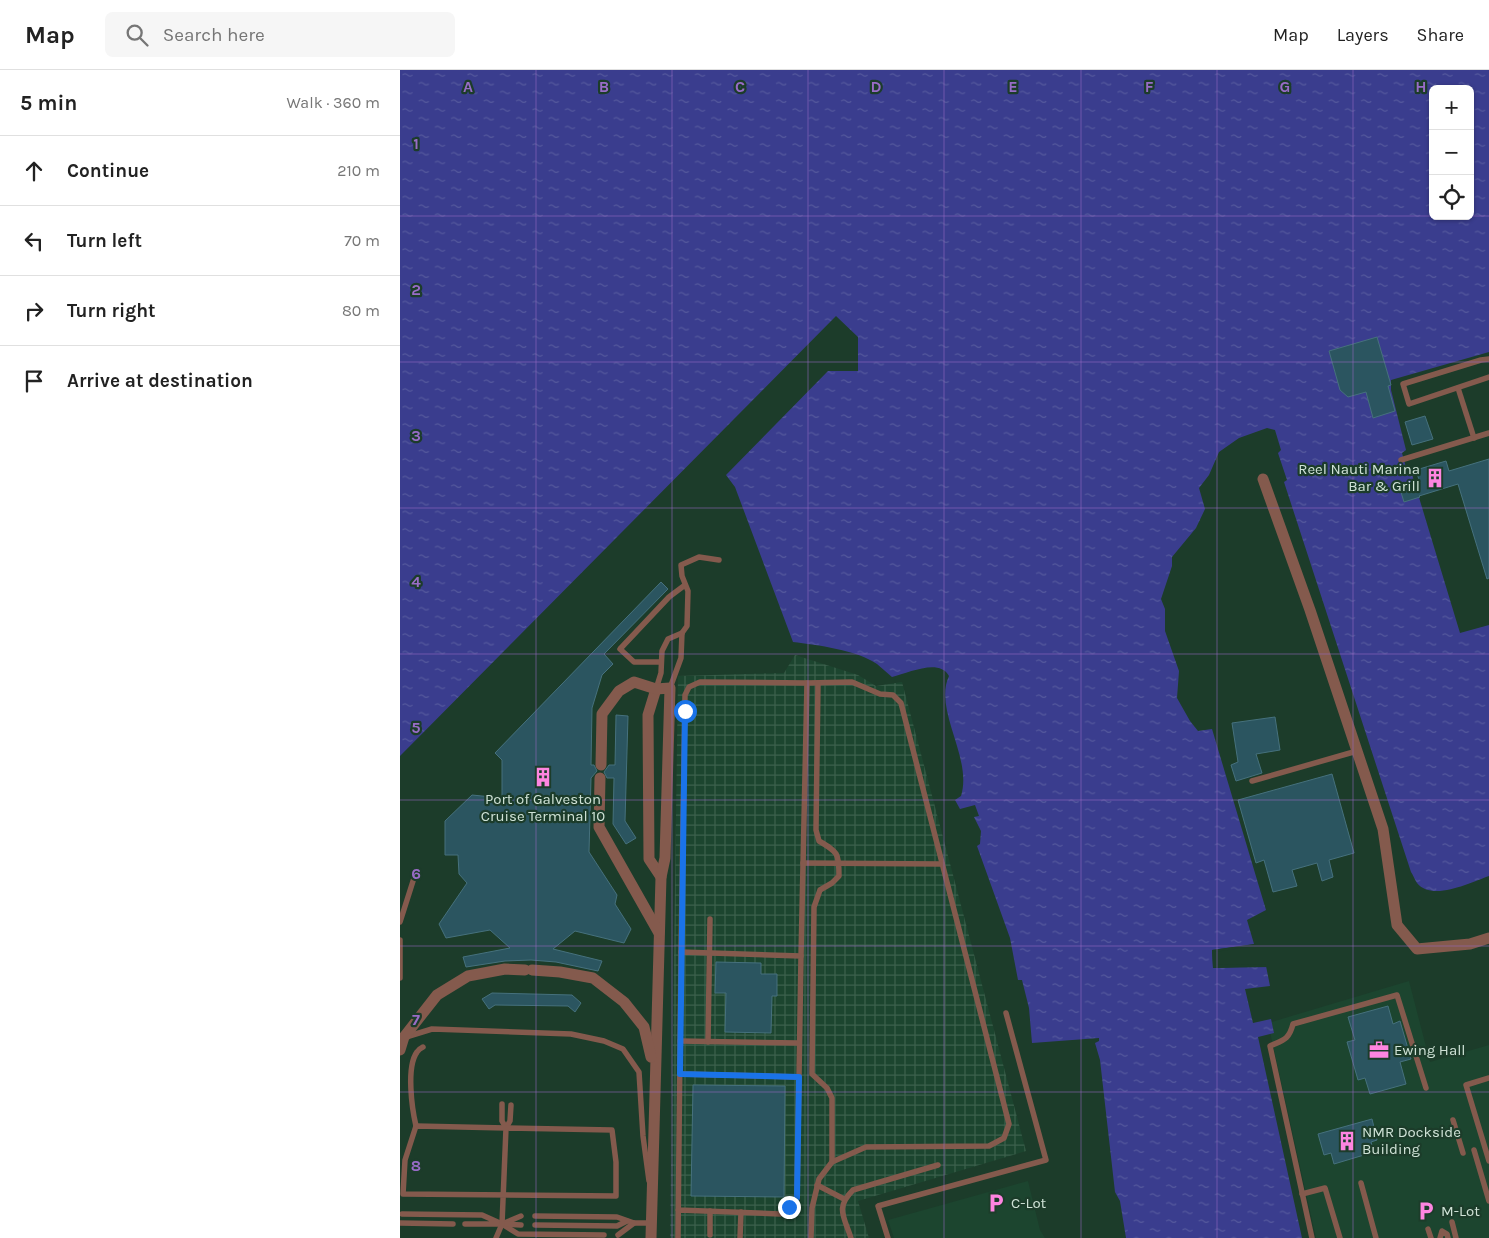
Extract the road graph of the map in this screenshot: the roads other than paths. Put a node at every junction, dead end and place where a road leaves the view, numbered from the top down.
1 (1489, 359) edge
2 (1489, 377) edge
3 (1458, 388) junction
4 (1489, 433) edge
5 (1474, 438) junction
6 (1400, 460) dead end
7 (1263, 479) dead end
8 (719, 560) dead end
9 (685, 585) junction
10 (682, 634) junction
11 (661, 662) junction
12 (807, 683) junction
13 (818, 683) junction
14 (670, 688) junction
15 (656, 689) junction
16 (1357, 751) junction
17 (601, 765) dead end
18 (600, 778) dead end
19 (1252, 781) dead end
20 (803, 862) junction
21 (839, 863) junction
22 (942, 864) junction
23 (660, 877) junction
24 (414, 878) dead end
25 (710, 919) dead end
26 (400, 922) edge
27 (658, 933) junction
28 (1489, 938) edge
29 (400, 940) edge
30 (681, 952) junction
31 (709, 953) junction
32 (801, 956) junction
33 (400, 978) edge
34 (1006, 1013) dead end
35 (404, 1037) junction
36 (680, 1042) junction
37 (708, 1042) junction
38 (799, 1043) junction
39 (424, 1047) dead end
40 (400, 1050) edge
41 (655, 1073) junction
42 (680, 1074) junction
43 (799, 1077) junction
44 (1489, 1078) edge
45 (1426, 1088) dead end
46 (502, 1104) dead end
47 (510, 1105) dead end
48 (1453, 1120) dead end
49 (416, 1126) junction
50 (506, 1128) junction
51 (1474, 1150) dead end
52 (1463, 1153) dead end
53 (1489, 1161) edge
54 (832, 1162) junction
55 (938, 1165) dead end
56 (1361, 1183) dead end
57 (817, 1184) junction
58 (652, 1194) junction
59 (1302, 1194) junction
60 (503, 1195) junction
61 (844, 1199) junction
62 (1489, 1201) edge
63 (678, 1210) junction
64 (710, 1211) junction
65 (741, 1212) junction
66 (402, 1214) dead end
67 (521, 1216) dead end
68 (535, 1216) dead end
69 (627, 1221) junction
70 (1452, 1222) dead end
71 (400, 1223) edge
72 (634, 1223) junction
73 (453, 1224) dead end
74 (465, 1224) dead end
75 (502, 1224) junction
76 (651, 1224) junction
77 (521, 1225) dead end
78 (535, 1225) dead end
79 (1428, 1229) dead end
80 (604, 1235) dead end
81 (618, 1235) dead end
82 (710, 1235) dead end
83 (496, 1238) edge
84 (651, 1238) edge
85 (678, 1238) edge
86 (740, 1238) edge
87 (811, 1238) edge
88 (851, 1238) edge
89 (888, 1238) edge
90 (1312, 1238) edge
91 (1340, 1238) edge
92 (1376, 1238) edge
93 (1431, 1238) edge
94 (1440, 1238) edge
95 (1448, 1238) edge
96 (1456, 1238) edge

1 - 3 lane
2 - 3 lane
3 - 5 lane
4 - 5 lane
5 - 6 lane
7 - 16 street
8 - 9 lane
9 - 10 lane
9 - 11 lane
10 - 11 lane
10 - 14 lane
11 - 15 lane
12 - 13 lane
12 - 20 lane
12 - 30 lane
13 - 21 lane
13 - 22 lane
14 - 15 street
14 - 23 street
15 - 17 street
15 - 23 street
16 - 19 lane
16 - 28 street
18 - 27 street
20 - 21 lane
20 - 32 lane
21 - 22 lane
21 - 54 lane
22 - 54 lane
23 - 27 street
24 - 26 lane
25 - 31 lane
27 - 41 street
29 - 33 lane
30 - 31 lane
30 - 36 lane
31 - 32 lane
31 - 37 lane
32 - 38 lane
34 - 89 lane
35 - 40 street
35 - 41 street
35 - 58 lane
36 - 37 lane
36 - 42 lane
37 - 38 lane
38 - 43 lane
39 - 49 lane
41 - 58 street
42 - 43 lane
42 - 63 lane
43 - 65 lane
44 - 53 lane
45 - 59 lane
46 - 50 lane
47 - 50 lane
48 - 52 lane
49 - 50 lane
49 - 60 lane
50 - 60 lane
50 - 60 lane
51 - 62 lane
54 - 57 lane
55 - 61 lane
56 - 92 lane
57 - 61 lane
57 - 87 lane
58 - 76 street
59 - 90 lane
59 - 91 lane
60 - 75 lane
61 - 88 lane
63 - 64 lane
63 - 85 lane
64 - 65 lane
64 - 82 lane
65 - 86 lane
66 - 75 lane
67 - 75 lane
68 - 69 lane
69 - 72 lane
69 - 78 lane
70 - 96 lane
71 - 73 lane
72 - 76 lane
72 - 81 lane
74 - 75 lane
75 - 77 lane
75 - 80 lane
75 - 83 lane
76 - 84 street
79 - 93 lane
94 - 95 lane

